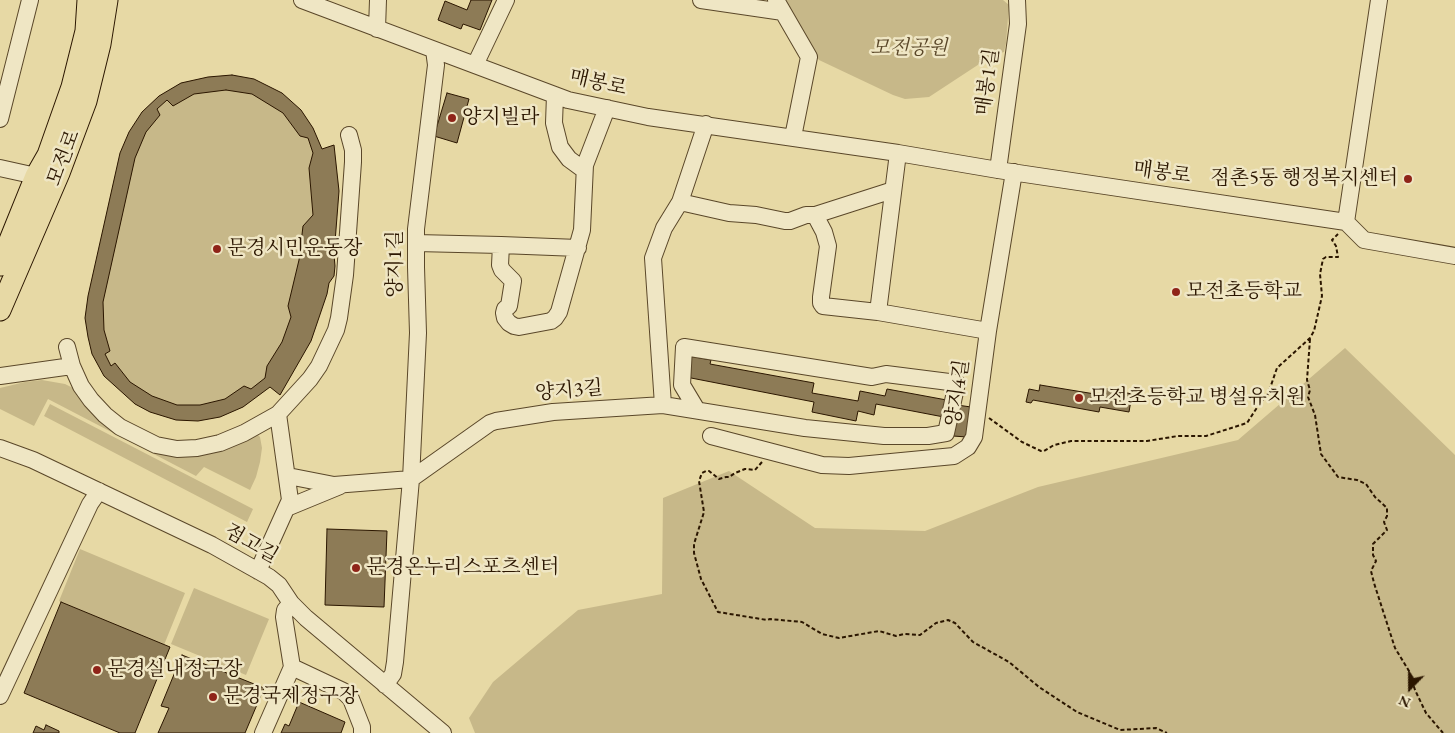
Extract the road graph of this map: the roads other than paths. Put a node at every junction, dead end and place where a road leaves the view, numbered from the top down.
1 (30, 0) edge
2 (88, 0) edge
3 (107, 0) edge
4 (302, 0) edge
5 (378, 0) edge
6 (506, 0) edge
7 (701, 0) edge
8 (1017, 0) edge
9 (1379, 0) edge
10 (779, 6) edge
11 (377, 29) junction
12 (434, 50) junction
13 (475, 65) junction
14 (555, 95) junction
15 (607, 108) junction
16 (0, 120) edge
17 (706, 124) junction
18 (349, 135) dead end
19 (793, 137) junction
20 (898, 153) junction
21 (0, 168) edge
22 (584, 170) junction
23 (1006, 171) junction
24 (36, 176) junction
25 (893, 190) junction
26 (680, 202) junction
27 (815, 215) junction
28 (1347, 223) junction
29 (416, 243) junction
30 (501, 245) junction
31 (578, 248) junction
32 (1455, 256) edge
33 (0, 265) edge
34 (0, 310) edge
35 (878, 312) junction
36 (988, 331) junction
37 (67, 347) dead end
38 (72, 366) junction
39 (0, 376) edge
40 (958, 383) junction
41 (980, 388) junction
42 (663, 405) junction
43 (697, 410) junction
44 (278, 414) junction
45 (711, 436) dead end
46 (0, 448) edge
47 (288, 476) junction
48 (411, 479) junction
49 (344, 484) junction
50 (99, 491) junction
51 (289, 507) junction
52 (258, 571) junction
53 (291, 603) junction
54 (292, 667) junction
55 (385, 685) junction
56 (0, 696) edge
57 (263, 733) edge
58 (362, 733) edge
59 (444, 733) edge

1 - 16 street
2 - 24 main road, 모전로
3 - 34 main road, 모전로
4 - 11 street, 매봉로
5 - 11 street
6 - 13 street
7 - 10 street
8 - 23 street, 매봉1길
9 - 28 street
10 - 19 street
11 - 12 street, 매봉로
12 - 13 street, 매봉로
12 - 29 street, 양지1길
13 - 14 street, 매봉로
14 - 15 street, 매봉로
14 - 22 street
15 - 17 street, 매봉로
15 - 22 street
17 - 19 street, 매봉로
17 - 26 street
18 - 44 street
19 - 20 street, 매봉로
20 - 23 street, 매봉로
20 - 25 street
21 - 24 street
22 - 31 street
23 - 28 street, 매봉로
23 - 36 street, 양지4길
24 - 33 main road, 모전로
25 - 27 street
25 - 35 street
26 - 27 street
26 - 42 street
27 - 35 street
28 - 32 street
29 - 30 street
29 - 48 street, 양지1길
30 - 31 street
30 - 31 street
35 - 36 street
36 - 41 street, 양지4길
37 - 38 street
38 - 39 street
38 - 44 street
40 - 41 street
40 - 43 street, 양지3길
40 - 43 street
41 - 45 street, 양지4길
42 - 43 street, 양지3길
42 - 48 street, 양지3길
44 - 47 street
46 - 50 street, 점고길
47 - 49 street
47 - 51 street
48 - 49 street
48 - 55 street, 양지1길
49 - 51 street
50 - 52 street, 점고길
50 - 56 street
51 - 52 street
52 - 53 street, 점고길
53 - 54 street
53 - 55 street, 점고길
54 - 57 street
54 - 58 street
55 - 59 street, 점고길

